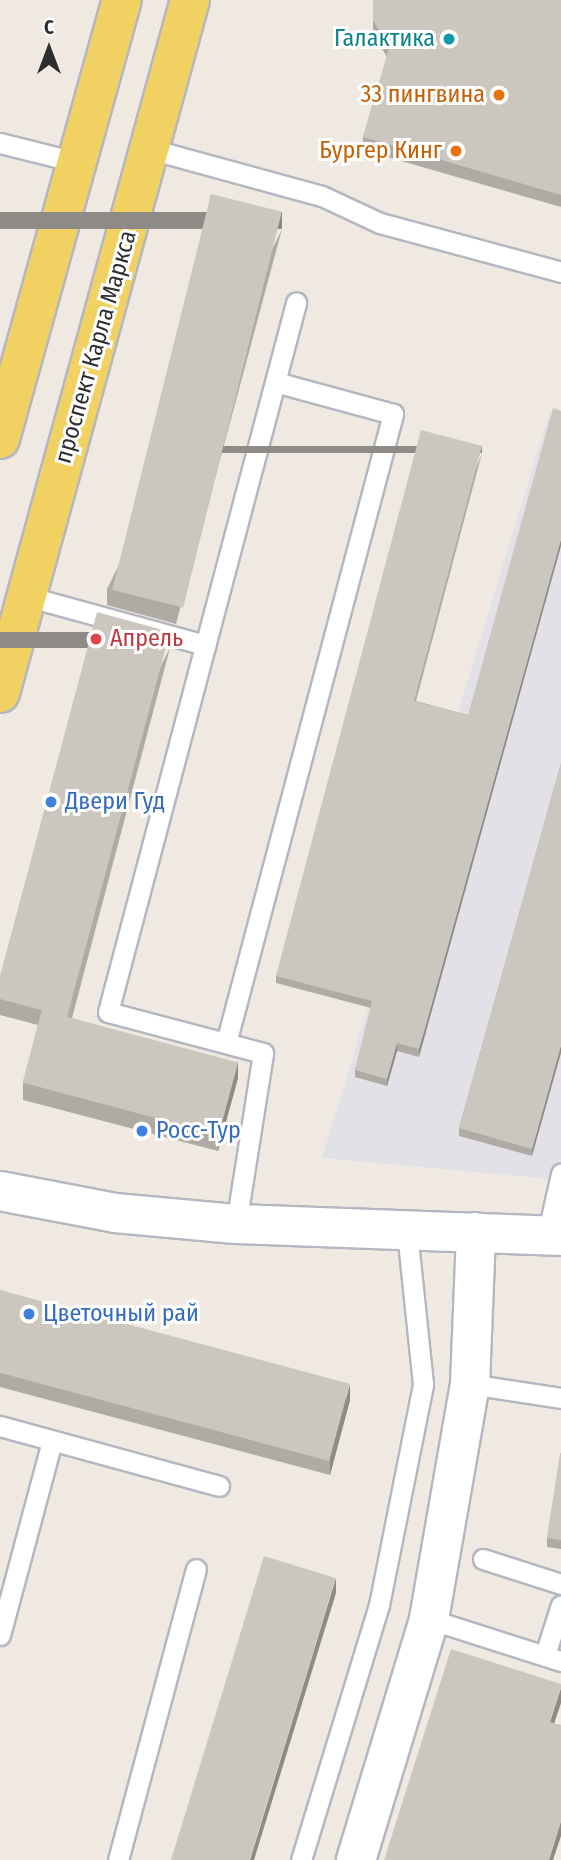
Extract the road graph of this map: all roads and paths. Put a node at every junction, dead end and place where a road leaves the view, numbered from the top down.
1 (122, 0) edge
2 (190, 0) edge
3 (0, 144) edge
4 (150, 149) junction
5 (76, 162) junction
6 (561, 272) edge
7 (296, 303) dead end
8 (275, 382) junction
9 (0, 439) edge
10 (26, 596) junction
11 (205, 645) junction
12 (0, 693) edge
13 (226, 1043) junction
14 (561, 1174) edge
15 (0, 1191) edge
16 (236, 1224) junction
17 (407, 1231) junction
18 (476, 1232) junction
19 (554, 1236) edge
20 (470, 1384) junction
21 (561, 1398) edge
22 (0, 1426) edge
23 (52, 1441) junction
24 (219, 1486) dead end
25 (483, 1559) dead end
26 (196, 1569) dead end
27 (561, 1584) edge
28 (561, 1605) edge
29 (429, 1619) junction
30 (0, 1635) edge
31 (553, 1658) edge
32 (118, 1860) edge
33 (301, 1860) edge
34 (356, 1860) edge

1 - 5 main road
2 - 4 main road, проспект Карла Маркса
3 - 5 lane
4 - 6 lane
4 - 10 main road, проспект Карла Маркса
5 - 9 main road
7 - 8 lane
8 - 11 lane
8 - 13 lane
10 - 11 lane
10 - 12 main road, проспект Карла Маркса
11 - 13 lane
13 - 16 lane
14 - 19 lane
15 - 16 street
16 - 17 street
17 - 18 street
17 - 33 lane
18 - 19 street
18 - 20 street
20 - 21 lane
20 - 29 street
22 - 23 lane
23 - 24 lane
23 - 30 lane
25 - 27 lane
26 - 32 lane
28 - 31 lane
29 - 31 lane
29 - 34 street

